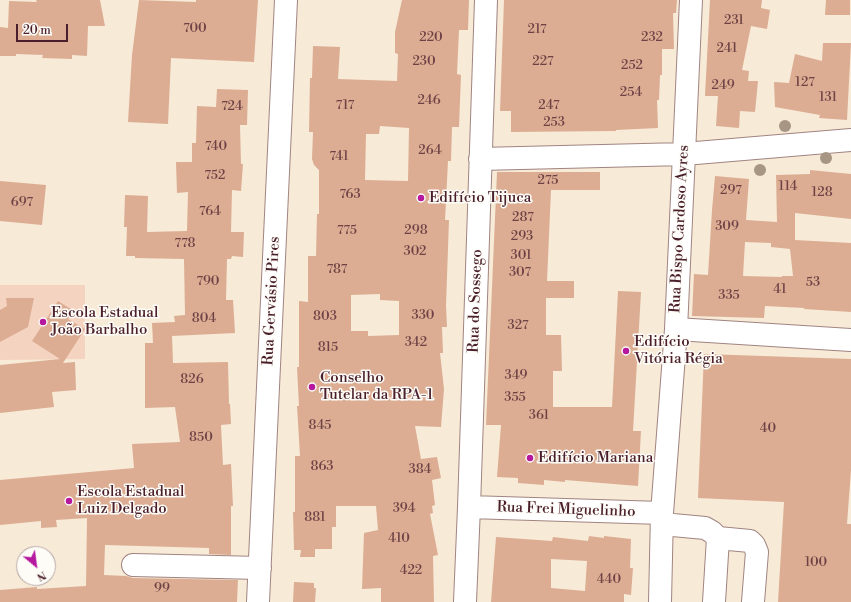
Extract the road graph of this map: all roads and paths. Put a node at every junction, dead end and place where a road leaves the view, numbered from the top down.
1 (286, 0) edge
2 (486, 0) edge
3 (691, 0) edge
4 (851, 140) edge
5 (684, 154) junction
6 (480, 160) junction
7 (676, 329) junction
8 (851, 340) edge
9 (469, 507) junction
10 (662, 519) junction
11 (718, 538) junction
12 (133, 566) dead end
13 (260, 568) junction
14 (258, 602) edge
15 (464, 602) edge
16 (660, 602) edge
17 (714, 602) edge
18 (753, 602) edge

1 - 13 street, Rua Gervásio Pires
2 - 6 street, Rua do Sossego
3 - 5 street, Rua Bispo Cardoso Ayres
4 - 5 street
5 - 6 street
5 - 7 street, Rua Bispo Cardoso Ayres
6 - 9 street, Rua do Sossego
7 - 8 street
7 - 10 street, Rua Bispo Cardoso Ayres
9 - 10 street, Rua Frei Miguelinho
9 - 15 street, Rua do Sossego
10 - 11 street, Rua Frei Miguelinho
10 - 16 street, Rua Bispo Cardoso Ayres
11 - 17 street
11 - 18 street
12 - 13 street
13 - 14 street, Rua Gervásio Pires

